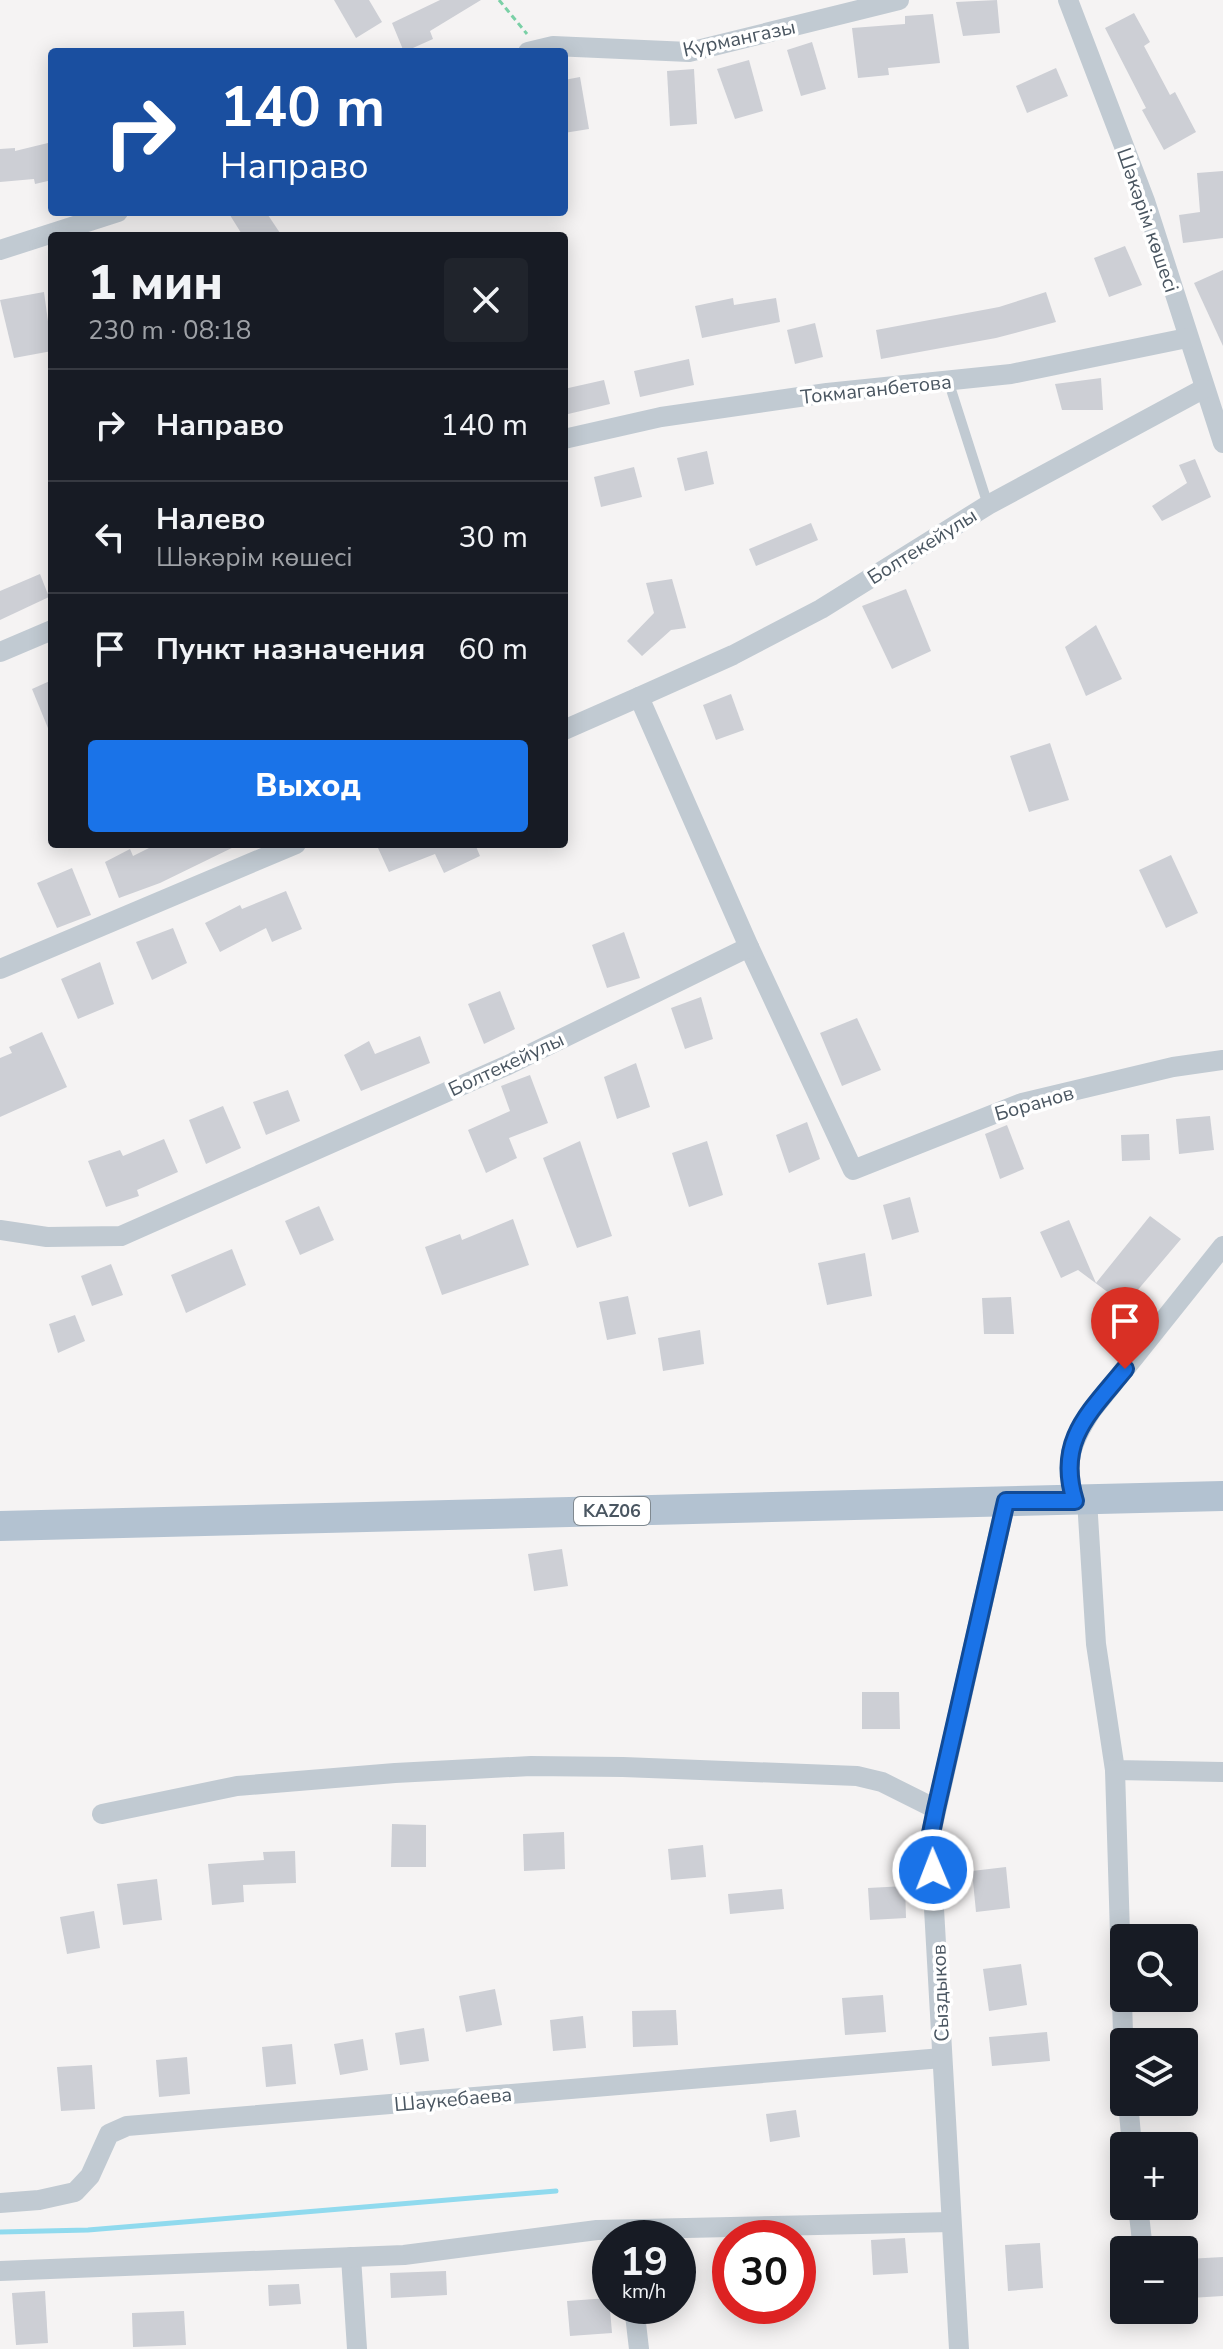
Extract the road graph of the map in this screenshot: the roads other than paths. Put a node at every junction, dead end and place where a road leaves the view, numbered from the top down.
1 (899, 0) edge
2 (1068, 0) edge
3 (545, 48) edge
4 (106, 216) edge
5 (56, 232) edge
6 (48, 235) edge
7 (0, 250) edge
8 (1187, 338) junction
9 (948, 380) junction
10 (1203, 389) junction
11 (568, 438) edge
12 (1223, 443) edge
13 (988, 505) junction
14 (48, 632) edge
15 (0, 652) edge
16 (639, 697) junction
17 (568, 728) edge
18 (287, 848) edge
19 (749, 947) junction
20 (0, 969) edge
21 (1223, 1060) edge
22 (0, 1230) edge
23 (1223, 1246) edge
24 (1223, 1496) edge
25 (1081, 1500) junction
26 (1006, 1501) junction
27 (0, 1511) edge
28 (34, 1525) junction
29 (0, 1526) edge
30 (1115, 1770) junction
31 (1223, 1772) edge
32 (936, 1809) junction
33 (102, 1814) dead end
34 (1123, 2028) edge
35 (942, 2058) junction
36 (0, 2203) edge
37 (951, 2222) junction
38 (696, 2231) edge
39 (592, 2237) edge
40 (351, 2257) junction
41 (0, 2271) edge
42 (636, 2324) edge
43 (357, 2349) edge
44 (639, 2349) edge
45 (959, 2349) edge

1 - 3 street, Курмангазы
2 - 8 street, Шәкәрім көшесі
4 - 5 street
6 - 7 street
8 - 9 street, Токмаганбетова
8 - 10 street, Шәкәрім көшесі
9 - 11 street, Токмаганбетова
9 - 13 lane
10 - 12 street, Шәкәрім көшесі
10 - 13 street, Болтекейулы
13 - 16 street, Болтекейулы
14 - 15 street
16 - 17 street, Болтекейулы
16 - 19 street
18 - 20 street
19 - 21 street, Боранов
19 - 22 street, Болтекейулы
23 - 25 street
24 - 25 main road, KАZ06
25 - 26 main road, KАZ06
25 - 30 street
26 - 28 main road, KАZ06
26 - 32 street, Сыздыков
27 - 28 lane
28 - 29 main road, KАZ06
30 - 31 street
30 - 34 street
32 - 33 street
32 - 35 street, Сыздыков
35 - 36 street, Шаукебаева
35 - 37 street, Сыздыков
37 - 38 street
37 - 45 street, Сыздыков
39 - 40 street
40 - 41 street
40 - 43 street
42 - 44 street

